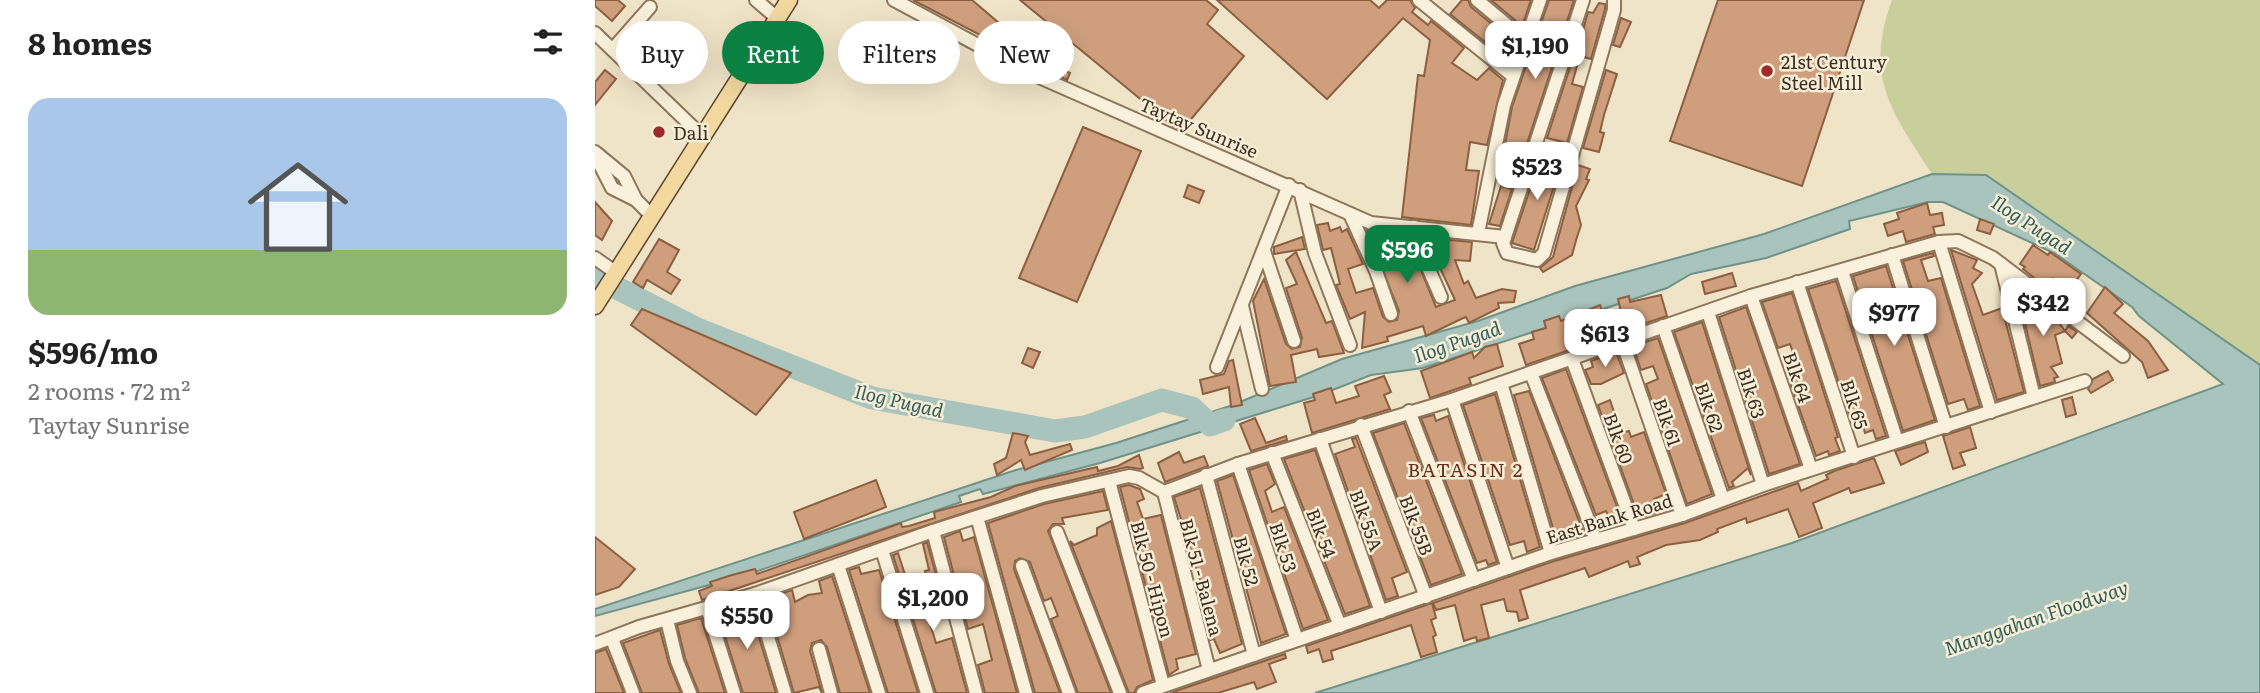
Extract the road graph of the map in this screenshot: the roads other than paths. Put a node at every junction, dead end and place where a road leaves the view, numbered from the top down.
1 (756, 0) edge
2 (789, 0) edge
3 (894, 0) edge
4 (1419, 0) edge
5 (1477, 0) edge
6 (1540, 0) edge
7 (1583, 0) edge
8 (1614, 0) edge
9 (650, 7) dead end
10 (777, 18) junction
11 (595, 33) edge
12 (1526, 41) junction
13 (613, 49) junction
14 (1513, 76) junction
15 (702, 136) junction
16 (595, 154) edge
17 (1295, 187) junction
18 (1350, 214) junction
19 (651, 215) junction
20 (1414, 227) junction
21 (1478, 233) junction
22 (1505, 237) junction
23 (1939, 242) junction
24 (1264, 251) junction
25 (1892, 255) junction
26 (595, 258) edge
27 (2001, 264) junction
28 (1842, 271) junction
29 (615, 272) junction
30 (1797, 282) junction
31 (1751, 296) junction
32 (1441, 297) dead end
33 (595, 306) edge
34 (1242, 306) junction
35 (1708, 312) junction
36 (1391, 314) dead end
37 (1663, 326) junction
38 (1294, 341) dead end
39 (1622, 341) junction
40 (1350, 345) dead end
41 (2123, 356) dead end
42 (1572, 359) junction
43 (1217, 367) dead end
44 (1531, 373) junction
45 (2085, 380) dead end
46 (1501, 383) junction
47 (1262, 388) dead end
48 (2034, 397) junction
49 (1451, 400) junction
50 (1409, 411) junction
51 (1991, 412) junction
52 (1361, 425) junction
53 (1946, 426) junction
54 (1320, 439) junction
55 (1897, 441) junction
56 (1272, 453) junction
57 (1854, 457) junction
58 (1238, 464) junction
59 (1811, 469) junction
60 (1206, 475) junction
61 (1109, 481) junction
62 (1763, 485) junction
63 (1164, 492) junction
64 (1723, 499) junction
65 (1682, 515) junction
66 (977, 517) junction
67 (1633, 529) junction
68 (933, 531) junction
69 (1057, 532) dead end
70 (1596, 540) junction
71 (882, 550) junction
72 (1551, 553) junction
73 (838, 565) junction
74 (1022, 566) dead end
75 (1508, 568) junction
76 (1474, 580) junction
77 (754, 594) junction
78 (1426, 597) junction
79 (707, 608) junction
80 (1381, 612) junction
81 (667, 620) junction
82 (1340, 626) junction
83 (612, 639) junction
84 (1297, 640) junction
85 (595, 644) edge
86 (819, 649) dead end
87 (1254, 655) junction
88 (1209, 670) junction
89 (1163, 685) junction
90 (633, 693) edge
91 (690, 693) edge
92 (734, 693) edge
93 (785, 693) edge
94 (831, 693) edge
95 (879, 693) edge
96 (927, 693) edge
97 (976, 693) edge
98 (1025, 693) edge
99 (1069, 693) edge
100 (1121, 693) edge
101 (1143, 693) edge

1 - 10 street
2 - 10 main road
3 - 17 street, Taytay Sunrise
4 - 14 street
5 - 12 street
6 - 12 street
7 - 22 street
8 - 22 street
9 - 13 street
10 - 15 main road
11 - 13 street
12 - 14 street
13 - 15 street
14 - 21 street
15 - 19 main road
16 - 19 street
17 - 18 street, Taytay Sunrise
17 - 24 street
17 - 40 street
18 - 20 street, Taytay Sunrise
18 - 36 street
19 - 29 main road
20 - 21 street, Taytay Sunrise
20 - 32 street
21 - 22 street, Taytay Sunrise
23 - 25 street
23 - 27 street
23 - 51 street
24 - 34 street
24 - 38 street
25 - 28 street
25 - 53 street
26 - 29 street
27 - 41 street
27 - 48 street
28 - 30 street
28 - 55 street
29 - 33 main road
30 - 31 street
30 - 57 street, Blk 65
31 - 35 street
31 - 59 street, Blk 64
34 - 43 street
34 - 47 street
35 - 37 street
35 - 62 street, Blk 63
37 - 39 street
37 - 64 street, Blk 62
39 - 42 street
39 - 65 street, Blk 61
42 - 44 street
42 - 67 street, Blk 60
44 - 46 street
44 - 70 street
45 - 48 street, East Bank Road
46 - 49 street
46 - 72 street
48 - 51 street, East Bank Road
49 - 50 street
49 - 75 street
50 - 52 street
50 - 76 street
51 - 53 street, East Bank Road
52 - 54 street
52 - 78 street, Blk 55B
53 - 55 street, East Bank Road
54 - 56 street
54 - 80 street, Blk 55A
55 - 57 street, East Bank Road
56 - 58 street
56 - 82 street, Blk 54
57 - 59 street, East Bank Road
58 - 60 street
58 - 84 street, Blk 53
59 - 62 street, East Bank Road
60 - 63 street
60 - 87 street, Blk 52
61 - 63 street
61 - 66 street
61 - 89 street, Blk 50 - Hipon
62 - 64 street, East Bank Road
63 - 88 street, Blk 51 - Balena
64 - 65 street, East Bank Road
65 - 67 street, East Bank Road
66 - 68 street
66 - 98 street
67 - 70 street, East Bank Road
68 - 71 street
68 - 97 street
69 - 100 street
70 - 72 street, East Bank Road
71 - 73 street
71 - 96 street
72 - 75 street, East Bank Road
73 - 77 street
73 - 95 street
74 - 99 street
75 - 76 street, East Bank Road
76 - 78 street, East Bank Road
77 - 79 street
77 - 93 street
78 - 80 street, East Bank Road
79 - 81 street
79 - 92 street
80 - 82 street, East Bank Road
81 - 83 street
81 - 91 street
82 - 84 street, East Bank Road
83 - 85 street
83 - 90 street
84 - 87 street, East Bank Road
86 - 94 street
87 - 88 street, East Bank Road
88 - 89 street, East Bank Road
89 - 101 street, East Bank Road

